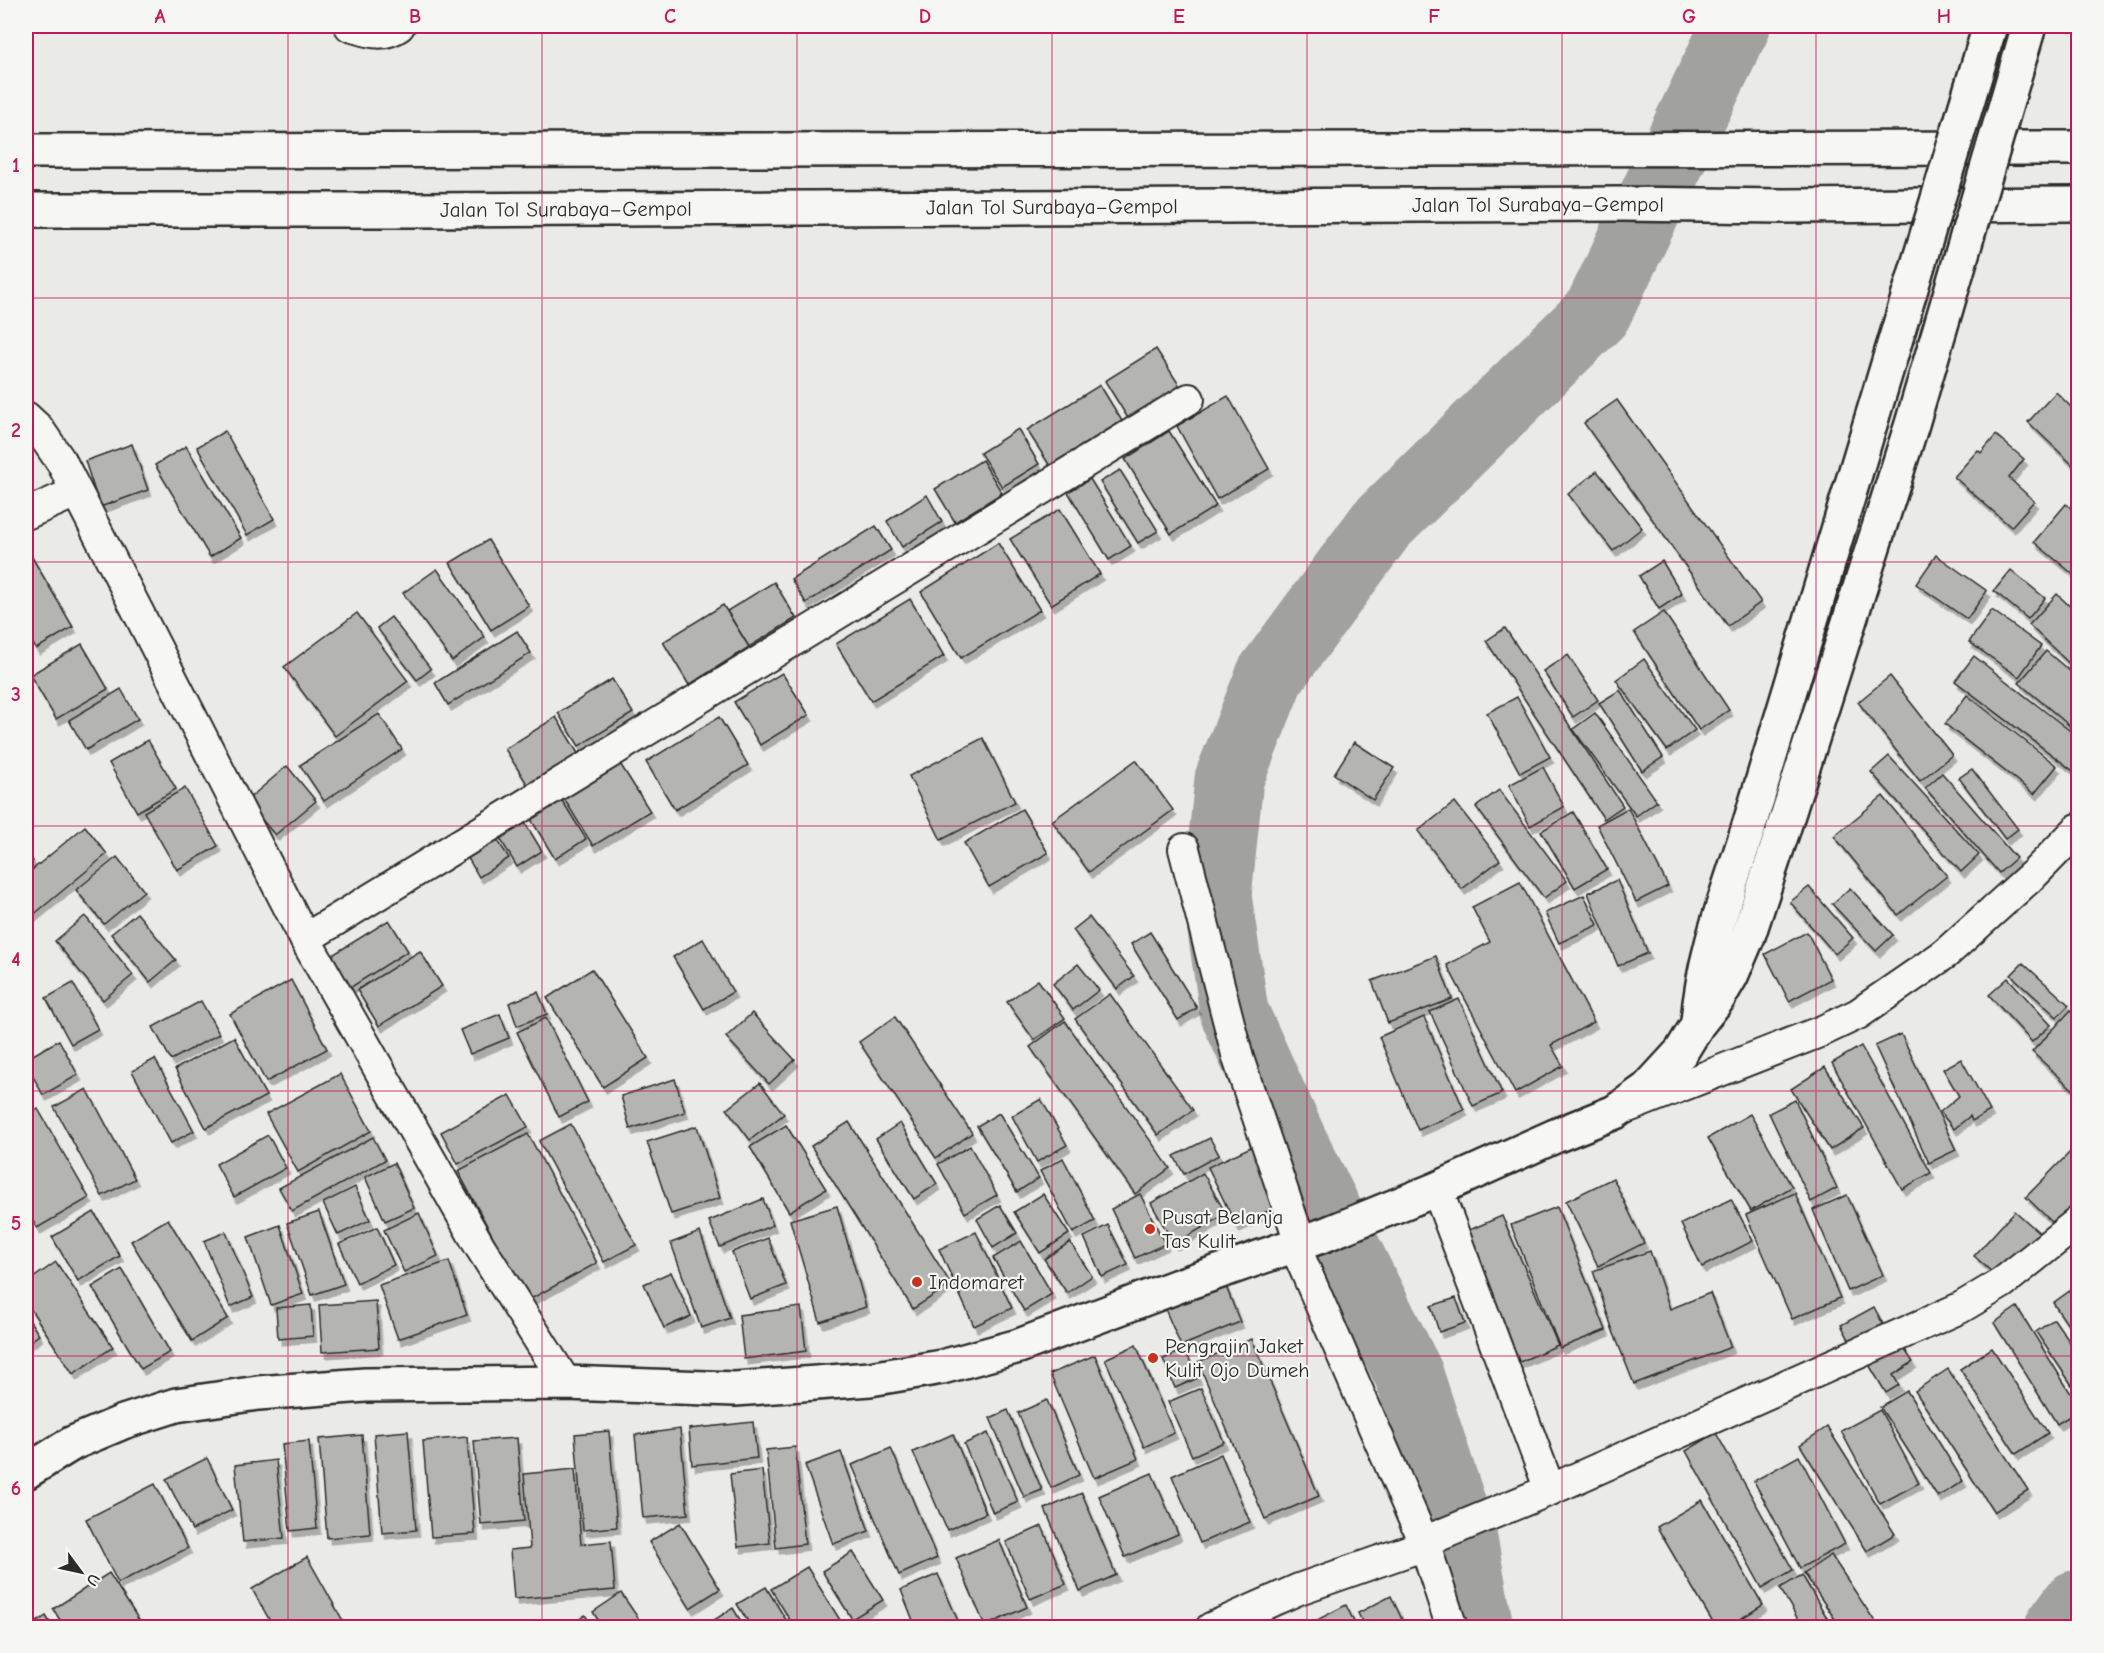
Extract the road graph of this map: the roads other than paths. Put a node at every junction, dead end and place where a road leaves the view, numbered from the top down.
1 (350, 26) edge
2 (399, 26) edge
3 (1990, 26) edge
4 (2029, 26) edge
5 (2079, 148) edge
6 (26, 151) edge
7 (2079, 204) edge
8 (26, 210) edge
9 (1189, 399) dead end
10 (26, 417) edge
11 (76, 492) junction
12 (26, 514) edge
13 (2079, 829) edge
14 (1184, 849) dead end
15 (305, 939) junction
16 (1698, 1024) junction
17 (1615, 1112) junction
18 (1432, 1191) junction
19 (2079, 1222) edge
20 (1306, 1241) junction
21 (566, 1383) junction
22 (26, 1472) edge
23 (1540, 1494) junction
24 (1432, 1541) junction
25 (1211, 1628) edge
26 (1452, 1628) edge

1 - 2 street
3 - 16 main road, bridge
4 - 16 main road, bridge
5 - 6 main road
7 - 8 main road, Jalan Tol Surabaya–Gempol
9 - 15 street
10 - 11 street
11 - 12 street
11 - 15 street
13 - 17 street
14 - 20 street
15 - 21 street
16 - 17 main road
17 - 18 main road
18 - 20 main road
18 - 23 street
19 - 23 street
20 - 21 main road
20 - 24 street
21 - 22 main road
23 - 24 street
24 - 25 street
24 - 26 street

